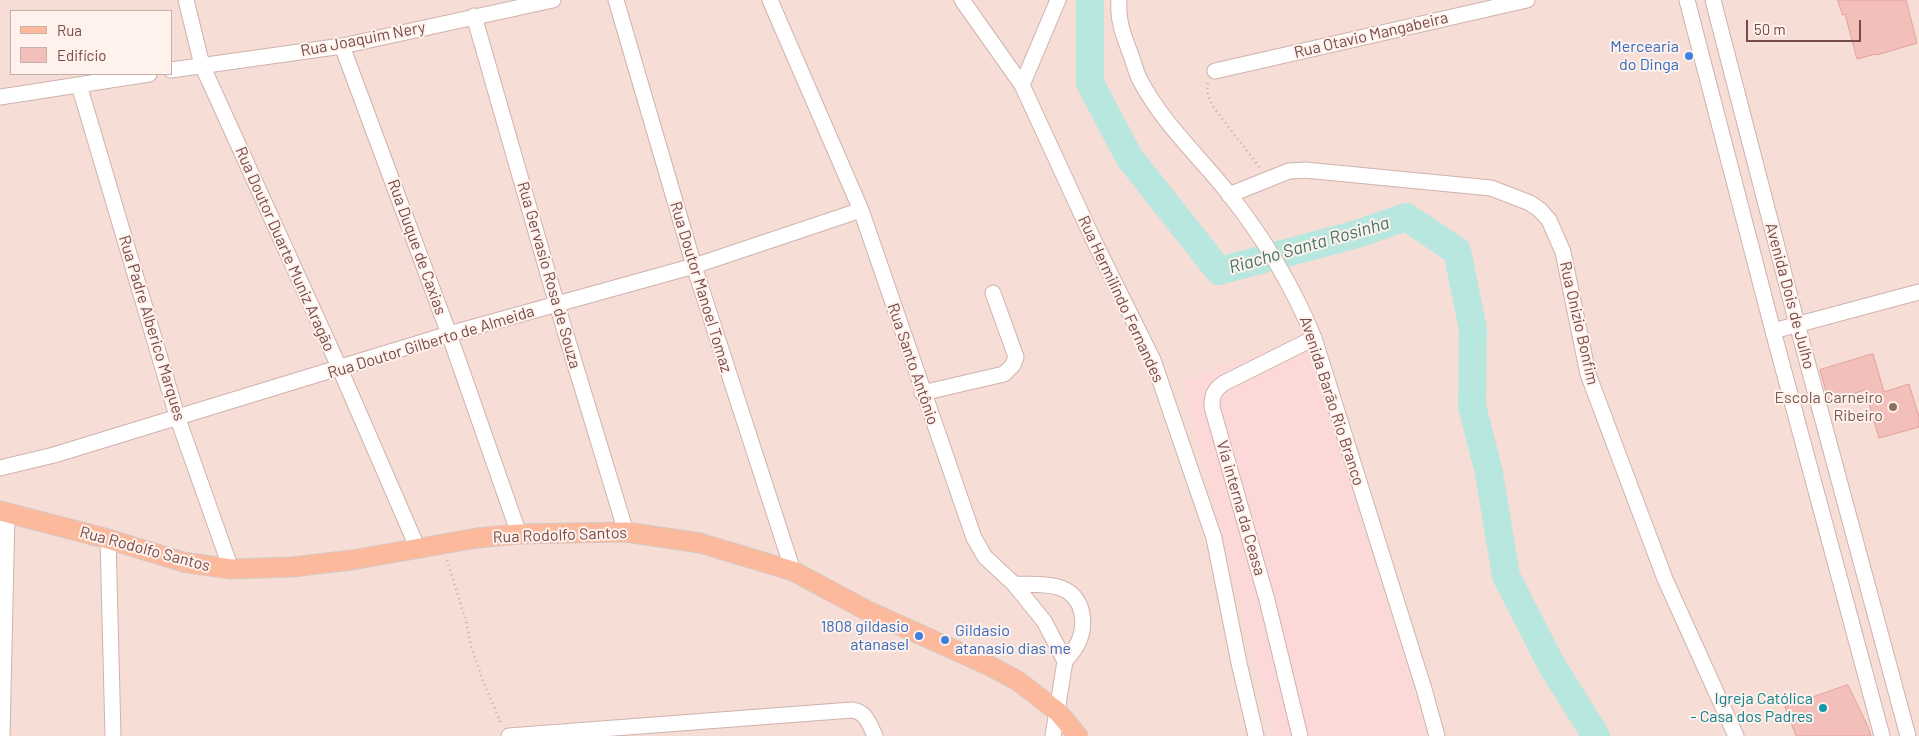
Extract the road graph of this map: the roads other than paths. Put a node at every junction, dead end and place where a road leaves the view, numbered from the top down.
1 (186, 0) edge
2 (553, 0) edge
3 (616, 0) edge
4 (770, 0) edge
5 (962, 0) edge
6 (1058, 0) edge
7 (1119, 0) edge
8 (1687, 0) edge
9 (1713, 0) edge
10 (1520, 1) edge
11 (474, 16) junction
12 (342, 46) junction
13 (202, 65) junction
14 (172, 70) edge
15 (1216, 71) road end
16 (143, 75) edge
17 (79, 85) junction
18 (1022, 85) junction
19 (0, 97) edge
20 (1750, 141) junction
21 (1726, 149) junction
22 (1229, 195) junction
23 (861, 210) junction
24 (694, 266) junction
25 (1919, 292) edge
26 (993, 293) dead end
27 (557, 305) junction
28 (1797, 324) junction
29 (1772, 331) junction
30 (449, 334) junction
31 (1314, 338) junction
32 (340, 369) junction
33 (922, 393) junction
34 (178, 418) junction
35 (0, 467) edge
36 (4, 512) edge
37 (626, 532) junction
38 (519, 534) junction
39 (108, 539) junction
40 (418, 549) junction
41 (231, 569) junction
42 (793, 572) junction
43 (1014, 584) junction
44 (1065, 662) junction
45 (1058, 712) junction
46 (506, 731) edge
47 (2, 736) edge
48 (113, 736) edge
49 (875, 736) edge
50 (1053, 736) edge
51 (1078, 736) edge
52 (1256, 736) edge
53 (1300, 736) edge
54 (1437, 736) edge
55 (1736, 736) edge
56 (1882, 736) edge
57 (1908, 736) edge

1 - 13 street, Rua Doutor Duarte Muniz Aragão
2 - 11 street, Rua Joaquim Nery
3 - 24 street, Rua Doutor Manoel Tomaz
4 - 23 street, Rua Santo Antônio
5 - 18 street, Rua Hermilindo Fernandes
6 - 18 street
7 - 22 street, Avenida Barão Rio Branco
8 - 21 street, Avenida Dois de Julho
9 - 20 street, Avenida Dois de Julho
10 - 15 street, Rua Otavio Mangabeira
11 - 12 street, Rua Joaquim Nery
11 - 27 street, Rua Gervasio Rosa de Souza
12 - 13 street, Rua Joaquim Nery
12 - 30 street, Rua Duque de Caxias
13 - 14 street, Rua Joaquim Nery
13 - 32 street, Rua Doutor Duarte Muniz Aragão
16 - 17 street
17 - 19 street
17 - 34 street, Rua Padre Alberico Marques
18 - 52 street, Rua Hermilindo Fernandes
20 - 21 street
20 - 28 street, Avenida Dois de Julho
21 - 29 street, Avenida Dois de Julho
22 - 31 street, Avenida Barão Rio Branco
22 - 55 street, Rua Onizio Bonfim
23 - 24 street, Rua Doutor Gilberto de Almeida
23 - 33 street, Rua Santo Antônio
24 - 27 street, Rua Doutor Gilberto de Almeida
24 - 42 street, Rua Doutor Manoel Tomaz
25 - 28 street
26 - 33 street
27 - 30 street, Rua Doutor Gilberto de Almeida
27 - 37 street, Rua Gervasio Rosa de Souza
28 - 29 street
28 - 57 street, Avenida Dois de Julho
29 - 56 street, Avenida Dois de Julho
30 - 32 street, Rua Doutor Gilberto de Almeida
30 - 38 street, Rua Duque de Caxias
31 - 53 street, Via interna da Ceasa
31 - 54 street, Avenida Barão Rio Branco
32 - 34 street, Rua Doutor Gilberto de Almeida
32 - 40 street, Rua Doutor Duarte Muniz Aragão
33 - 43 street, Rua Santo Antônio
34 - 35 street, Rua Doutor Gilberto de Almeida
34 - 41 street, Rua Padre Alberico Marques
36 - 39 main road, Rua Rodolfo Santos
36 - 47 street
37 - 38 main road, Rua Rodolfo Santos
37 - 42 main road, Rua Rodolfo Santos
38 - 40 main road, Rua Rodolfo Santos
39 - 41 main road, Rua Rodolfo Santos
39 - 48 street
40 - 41 main road, Rua Rodolfo Santos
42 - 45 main road, Rua Rodolfo Santos
43 - 44 street, Rua Santo Antônio
43 - 44 street
44 - 45 street
45 - 50 street
45 - 51 main road, Rua Rodolfo Santos
46 - 49 street

